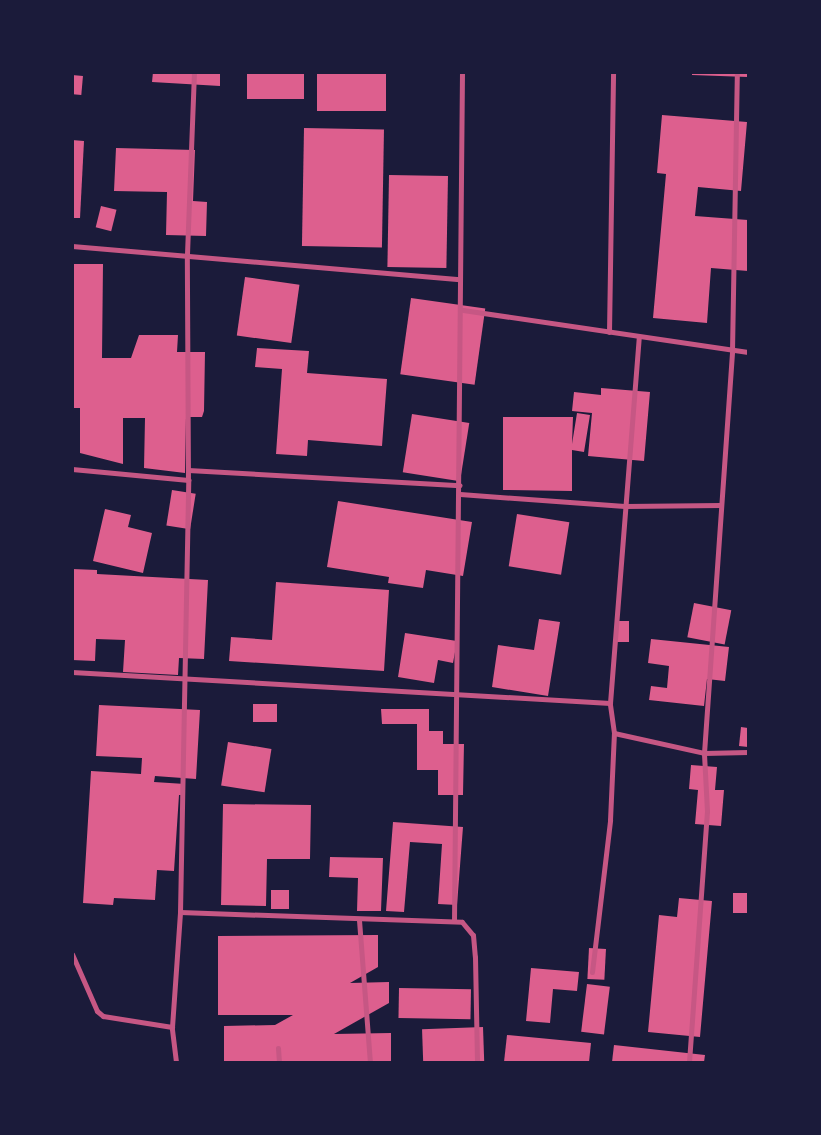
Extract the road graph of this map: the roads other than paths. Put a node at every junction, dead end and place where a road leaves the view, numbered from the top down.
1 (194, 72) edge
2 (462, 72) edge
3 (613, 72) edge
4 (737, 72) edge
5 (72, 246) edge
6 (187, 254) junction
7 (460, 278) junction
8 (463, 310) junction
9 (609, 332) junction
10 (639, 337) junction
11 (732, 351) junction
12 (748, 352) edge
13 (72, 469) edge
14 (188, 470) junction
15 (188, 480) junction
16 (460, 485) junction
17 (460, 494) junction
18 (720, 505) junction
19 (625, 506) junction
20 (72, 672) edge
21 (181, 675) junction
22 (454, 692) junction
23 (610, 703) junction
24 (614, 733) junction
25 (748, 752) edge
26 (704, 753) junction
27 (180, 912) junction
28 (359, 920) junction
29 (454, 921) junction
30 (72, 954) edge
31 (592, 972) dead end
32 (172, 1027) junction
33 (278, 1048) dead end
34 (176, 1062) edge
35 (279, 1062) edge
36 (370, 1062) edge
37 (477, 1062) edge
38 (689, 1062) edge

1 - 6 street
2 - 7 street
3 - 9 street
4 - 11 street
5 - 6 street
6 - 7 street
6 - 14 street
7 - 8 street
8 - 9 street
8 - 16 street
9 - 10 street
10 - 11 street
10 - 19 street
11 - 12 street
11 - 18 street
13 - 15 street
14 - 15 street
14 - 16 street
15 - 21 street
16 - 17 street
17 - 19 street
17 - 22 street
18 - 19 street
18 - 26 street
19 - 23 street
20 - 21 street
21 - 22 street
21 - 27 street
22 - 23 street
22 - 29 street
23 - 24 street
24 - 26 street
24 - 31 street
25 - 26 street
26 - 38 street
27 - 28 street
27 - 32 street
28 - 29 street
28 - 36 street
29 - 37 street
30 - 32 street
32 - 34 street
33 - 35 street

